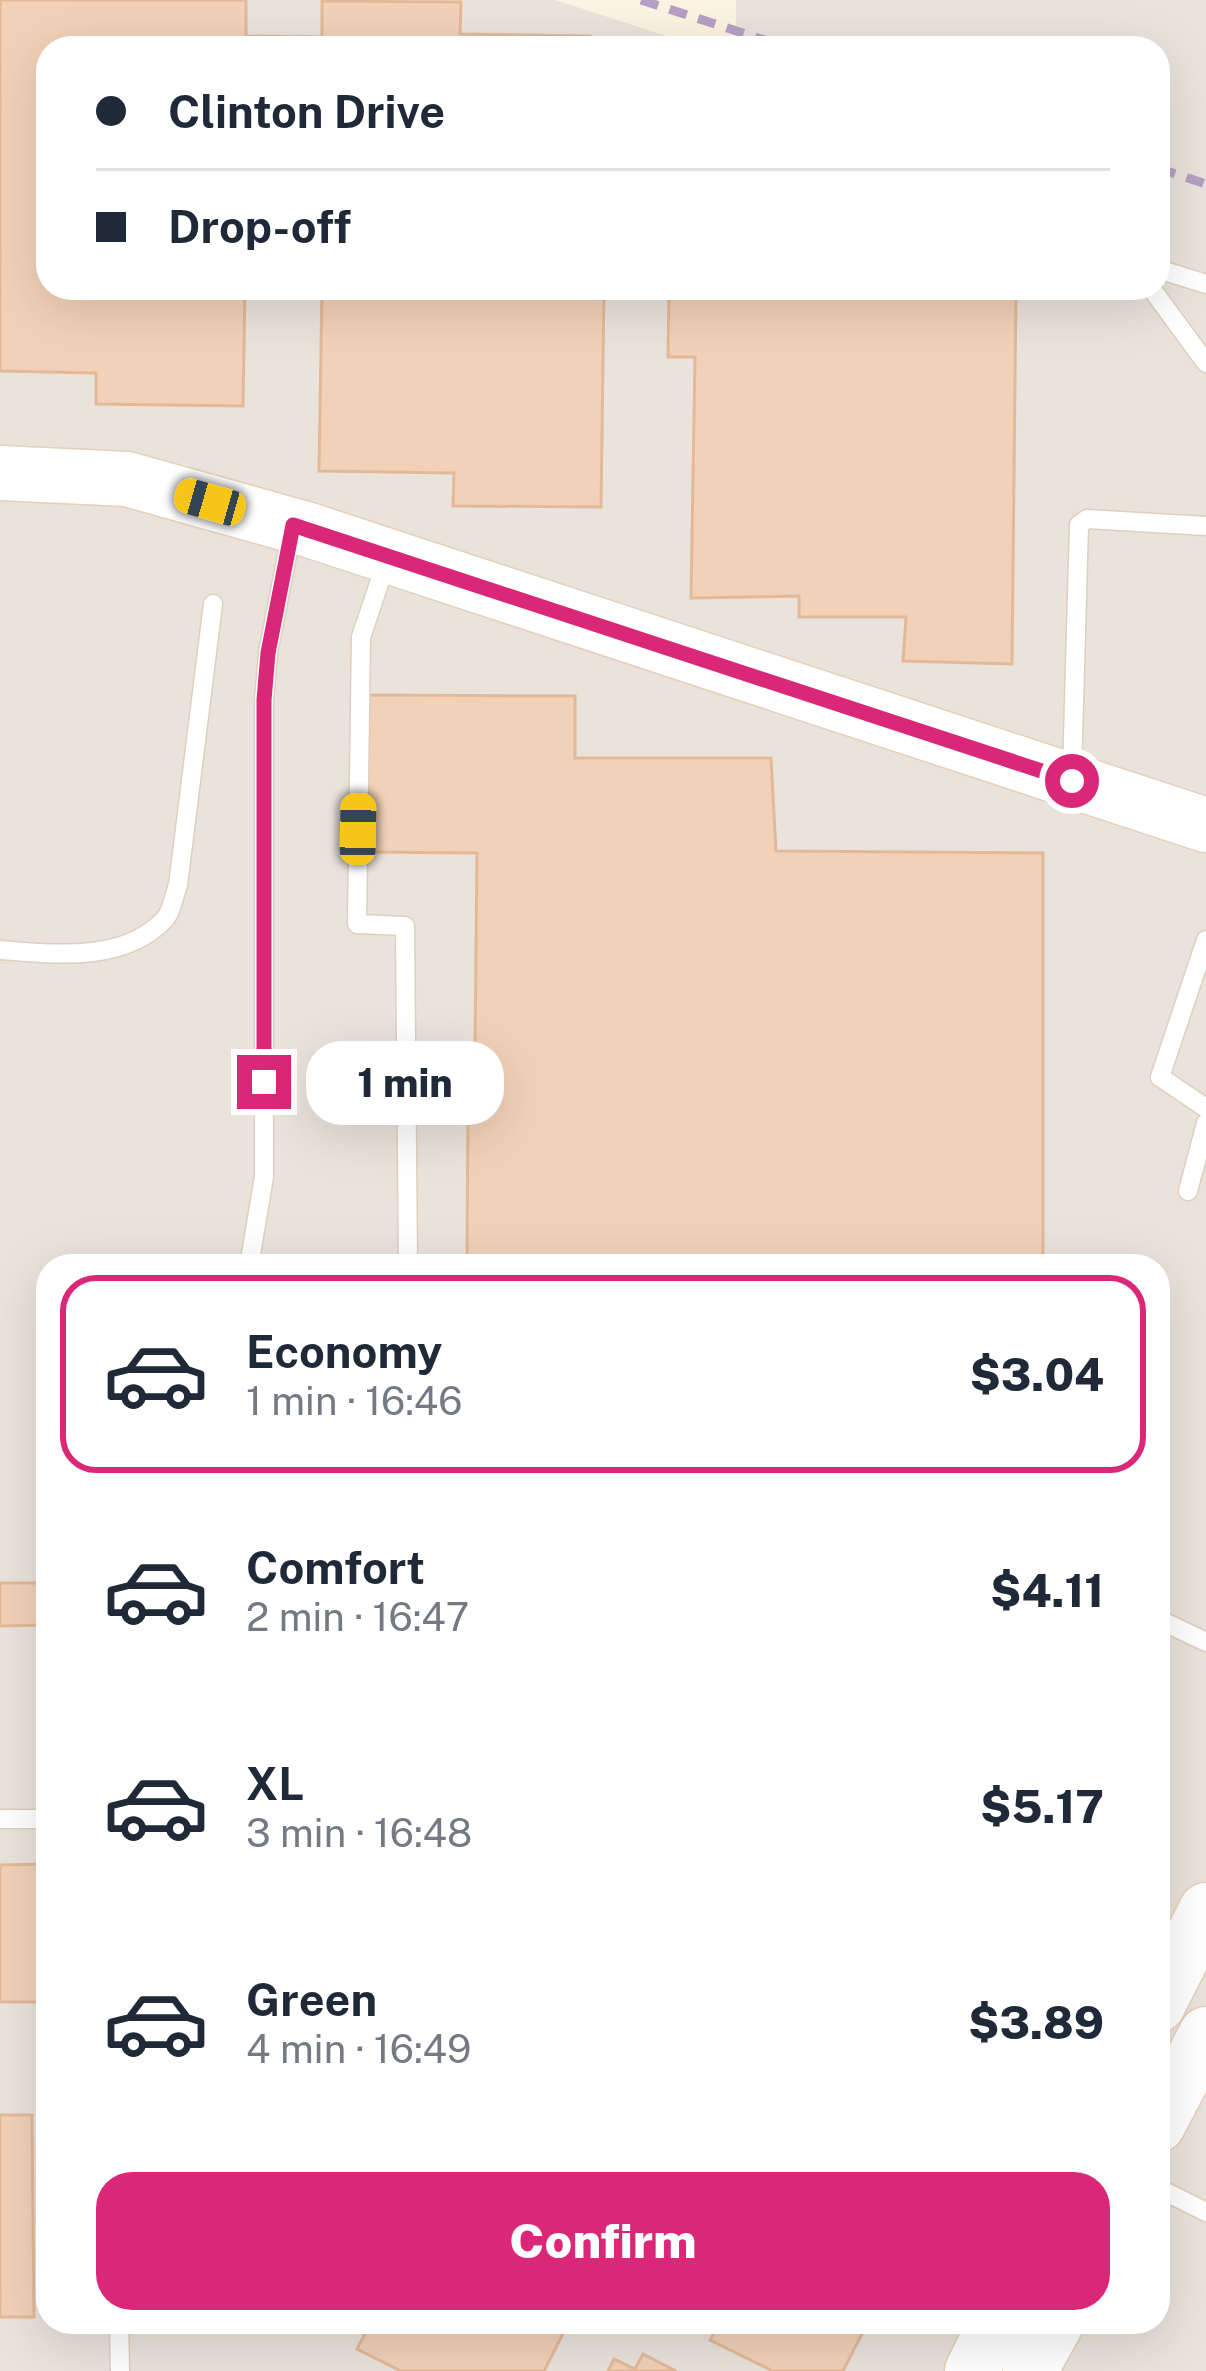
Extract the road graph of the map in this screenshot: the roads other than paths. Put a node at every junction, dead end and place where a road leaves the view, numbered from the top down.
1 (1170, 273) edge
2 (1206, 284) edge
3 (1160, 300) edge
4 (1206, 363) edge
5 (0, 473) edge
6 (293, 525) junction
7 (1206, 526) edge
8 (388, 556) junction
9 (213, 604) dead end
10 (1072, 781) junction
11 (1206, 825) edge
12 (1206, 940) edge
13 (0, 950) edge
14 (1206, 1108) edge
15 (1206, 1123) edge
16 (1188, 1191) dead end
17 (252, 1254) edge
18 (408, 1254) edge
19 (1170, 1625) edge
20 (1206, 1642) edge
21 (0, 1819) edge
22 (36, 1819) edge
23 (1206, 1910) edge
24 (1170, 1981) edge
25 (1206, 2034) edge
26 (1170, 2102) edge
27 (1170, 2194) edge
28 (1206, 2212) edge
29 (119, 2334) edge
30 (990, 2334) edge
31 (1050, 2334) edge
32 (120, 2371) edge
33 (971, 2371) edge
34 (1030, 2371) edge

1 - 2 lane
3 - 4 lane
5 - 6 main road
6 - 8 main road
6 - 17 lane
7 - 10 lane
8 - 10 main road
8 - 18 lane
9 - 13 lane
10 - 11 main road
12 - 14 lane
15 - 16 lane
19 - 20 lane
21 - 22 lane
23 - 24 main road
25 - 26 main road
27 - 28 lane
29 - 32 lane
30 - 33 main road
31 - 34 main road

